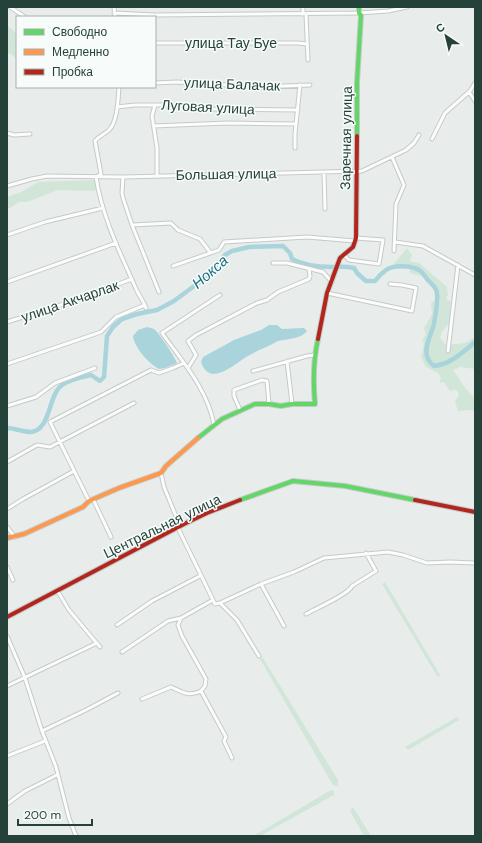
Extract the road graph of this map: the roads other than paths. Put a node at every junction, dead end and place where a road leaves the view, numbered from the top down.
1 (10, 7) edge
2 (114, 7) edge
3 (304, 7) edge
4 (359, 7) edge
5 (407, 7) edge
6 (388, 9) edge
7 (359, 13) junction
8 (305, 14) junction
9 (114, 15) edge
10 (24, 16) edge
11 (156, 43) edge
12 (307, 44) junction
13 (308, 60) dead end
14 (156, 83) edge
15 (475, 83) edge
16 (300, 85) junction
17 (310, 85) dead end
18 (120, 88) edge
19 (469, 92) junction
20 (475, 101) edge
21 (155, 105) junction
22 (117, 107) junction
23 (298, 110) junction
24 (296, 124) junction
25 (153, 126) junction
26 (7, 133) edge
27 (30, 134) dead end
28 (419, 135) dead end
29 (432, 139) dead end
30 (295, 148) dead end
31 (392, 157) junction
32 (356, 171) junction
33 (324, 172) junction
34 (157, 176) junction
35 (96, 177) junction
36 (122, 177) junction
37 (7, 186) edge
38 (103, 208) junction
39 (325, 209) dead end
40 (132, 225) junction
41 (7, 235) edge
42 (356, 239) junction
43 (395, 242) junction
44 (116, 243) junction
45 (394, 251) dead end
46 (210, 252) junction
47 (344, 255) junction
48 (273, 263) dead end
49 (458, 265) junction
50 (173, 266) dead end
51 (309, 269) junction
52 (475, 274) edge
53 (132, 279) junction
54 (332, 280) junction
55 (7, 282) edge
56 (390, 284) dead end
57 (159, 292) dead end
58 (327, 293) junction
59 (220, 296) dead end
60 (7, 322) edge
61 (448, 351) dead end
62 (315, 355) junction
63 (287, 361) junction
64 (184, 363) junction
65 (7, 364) edge
66 (95, 368) dead end
67 (188, 368) junction
68 (253, 371) dead end
69 (134, 403) dead end
70 (269, 404) junction
71 (292, 404) junction
72 (7, 406) edge
73 (240, 410) junction
74 (214, 425) junction
75 (60, 442) junction
76 (7, 462) edge
77 (74, 472) junction
78 (161, 473) junction
79 (91, 500) junction
80 (7, 509) edge
81 (475, 512) edge
82 (7, 527) edge
83 (179, 527) junction
84 (15, 537) junction
85 (111, 537) dead end
86 (7, 538) edge
87 (366, 553) junction
88 (475, 563) edge
89 (7, 567) edge
90 (200, 576) junction
91 (13, 580) dead end
92 (261, 584) junction
93 (58, 592) junction
94 (213, 600) junction
95 (220, 603) junction
96 (306, 614) dead end
97 (7, 618) edge
98 (181, 618) junction
99 (116, 625) dead end
100 (284, 626) dead end
101 (7, 636) edge
102 (97, 643) junction
103 (100, 646) dead end
104 (122, 652) dead end
105 (259, 656) dead end
106 (25, 678) junction
107 (7, 686) edge
108 (201, 691) junction
109 (118, 693) dead end
110 (142, 700) dead end
111 (42, 731) junction
112 (46, 741) junction
113 (7, 756) edge
114 (232, 758) dead end
115 (57, 775) junction
116 (7, 804) edge
117 (76, 836) edge

1 - 10 street
2 - 9 street
3 - 8 street
4 - 7 street, Заречная улица
5 - 6 street
6 - 7 street
7 - 8 street
7 - 32 street, Заречная улица
8 - 9 street
8 - 12 street
11 - 12 street, улица Тау Буе
12 - 13 street
14 - 16 street, улица Балачак
15 - 19 street
16 - 17 street, улица Балачак
16 - 23 street
18 - 22 street
19 - 20 street
19 - 29 street
21 - 22 street, Луговая улица
21 - 23 street, Луговая улица
21 - 25 street
22 - 35 street
23 - 24 street
24 - 25 street, Луговая улица
24 - 30 street
25 - 34 street
26 - 27 street
28 - 31 street, Большая улица
31 - 32 street, Большая улица
31 - 43 street
32 - 33 street, Большая улица
32 - 42 street, Заречная улица
33 - 34 street, Большая улица
33 - 39 street
34 - 36 street, Большая улица
35 - 36 street, Большая улица
35 - 37 street, Большая улица
35 - 38 street
36 - 40 street
38 - 41 street
38 - 44 street
40 - 46 street
40 - 57 street
42 - 46 street
42 - 47 street
42 - 47 street
43 - 45 street
43 - 49 street
44 - 53 street
44 - 55 street
46 - 50 street
47 - 54 street
48 - 51 street
49 - 52 street
49 - 61 street
51 - 54 street
51 - 67 street
53 - 60 street, улица Акчарлак
53 - 65 street
54 - 58 street
56 - 58 street
58 - 62 street
59 - 64 street
62 - 63 street
62 - 71 street
63 - 68 street
63 - 71 street
64 - 67 street
64 - 75 street
66 - 72 street
67 - 74 street
69 - 75 street
70 - 71 street
70 - 73 street
70 - 73 street
73 - 74 street
74 - 78 street
75 - 76 street
75 - 77 street
77 - 79 street
77 - 80 street
78 - 79 street
78 - 83 street
79 - 84 street
79 - 85 street
81 - 83 street, Центральная улица
82 - 84 street
83 - 90 street
83 - 93 street, Центральная улица
84 - 86 street
87 - 88 street
87 - 92 street
87 - 96 street
89 - 91 street
90 - 94 street
90 - 99 street
92 - 95 street
92 - 100 street
93 - 97 street, Центральная улица
93 - 102 street
94 - 95 street
94 - 98 street
95 - 105 street
98 - 104 street
98 - 108 street
101 - 106 street
102 - 103 street
102 - 106 street
106 - 107 street
106 - 111 street
108 - 110 street
108 - 114 street
109 - 111 street
111 - 112 street
112 - 113 street
112 - 115 street
115 - 116 street
115 - 117 street

